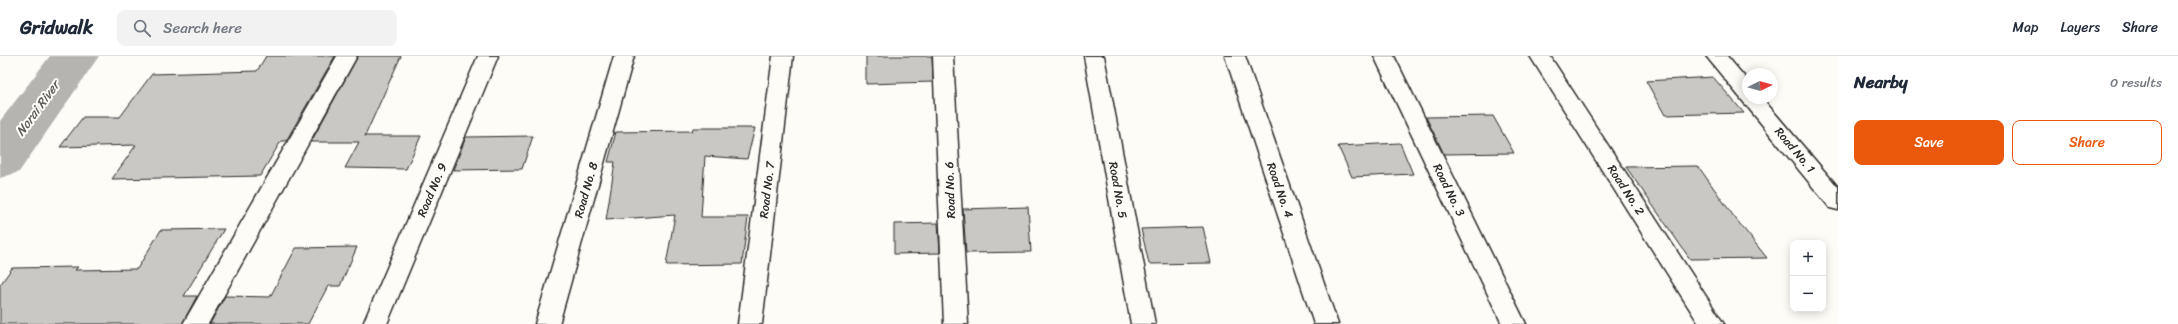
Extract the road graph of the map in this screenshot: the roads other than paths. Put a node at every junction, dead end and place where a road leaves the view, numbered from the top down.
1 (347, 56) edge
2 (488, 56) edge
3 (624, 56) edge
4 (783, 56) edge
5 (943, 56) edge
6 (1094, 56) edge
7 (1235, 56) edge
8 (1384, 56) edge
9 (1540, 56) edge
10 (1716, 56) edge
11 (1742, 87) edge
12 (1756, 104) edge
13 (1838, 202) edge
14 (195, 324) edge
15 (376, 324) edge
16 (547, 324) edge
17 (750, 324) edge
18 (956, 324) edge
19 (1143, 324) edge
20 (1326, 324) edge
21 (1514, 324) edge
22 (1712, 324) edge

1 - 14 street
2 - 15 street, Road No. 9
3 - 16 street, Road No. 8
4 - 17 street, Road No. 7
5 - 18 street, Road No. 6
6 - 19 street, Road No. 5
7 - 20 street, Road No. 4
8 - 21 street, Road No. 3
9 - 22 street, Road No. 2
10 - 11 street
12 - 13 street, Road No. 1

